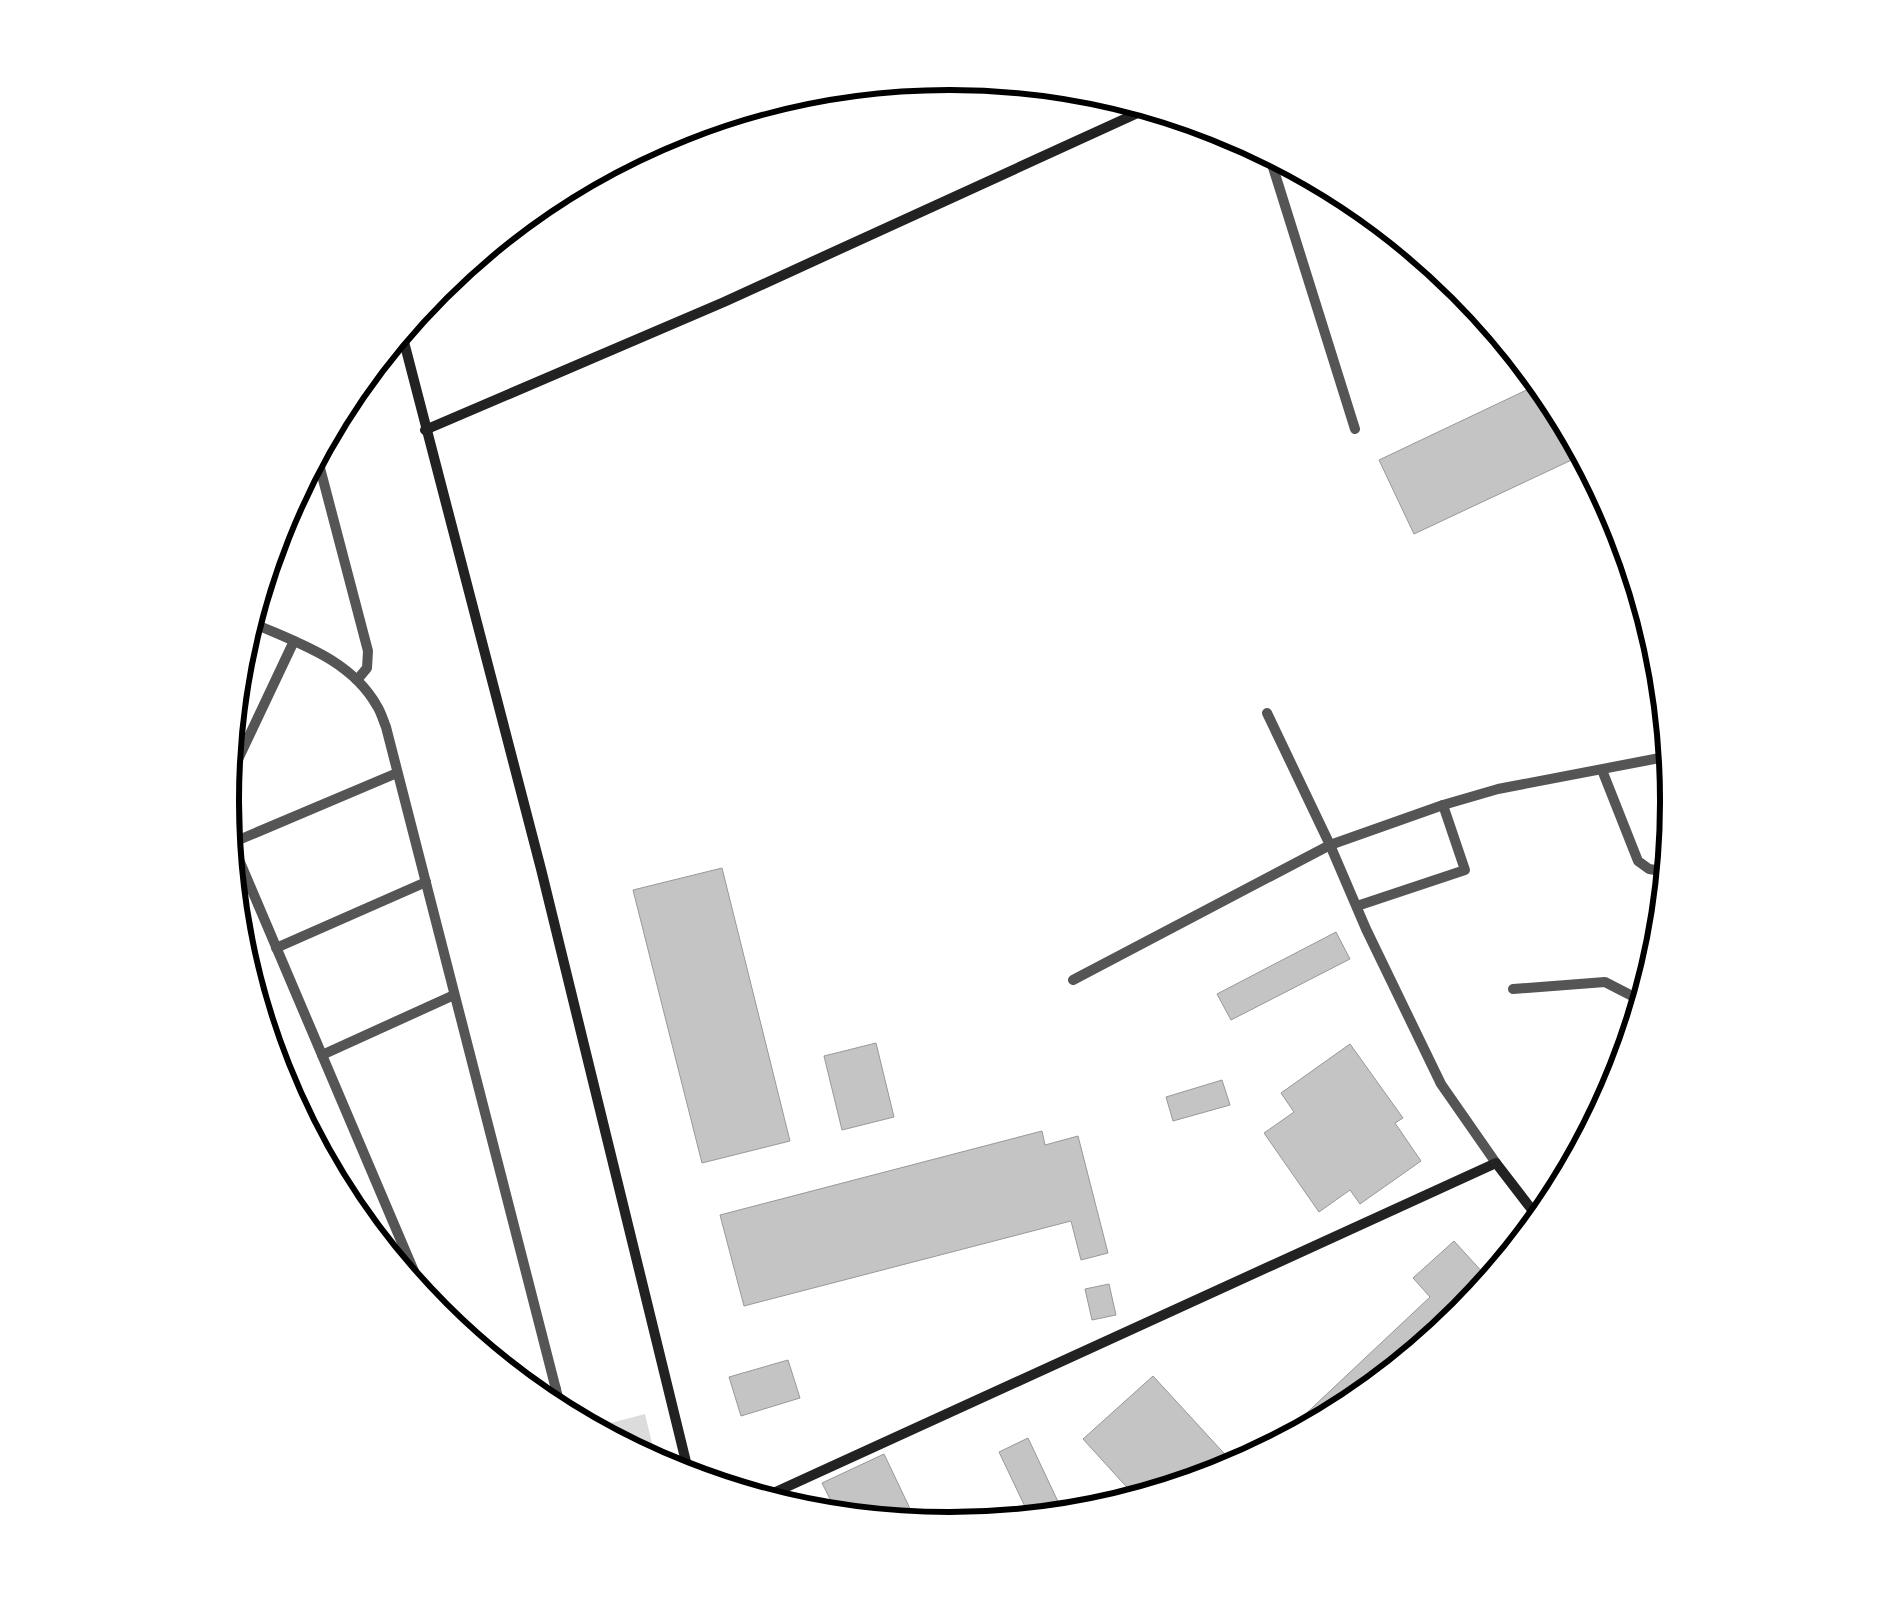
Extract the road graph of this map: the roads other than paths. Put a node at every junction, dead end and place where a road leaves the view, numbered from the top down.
1 (1135, 114) edge
2 (1273, 168) edge
3 (404, 345) edge
4 (1355, 429) dead end
5 (425, 430) junction
6 (321, 470) edge
7 (261, 626) edge
8 (294, 641) junction
9 (357, 680) junction
10 (1267, 713) dead end
11 (240, 755) edge
12 (1659, 758) edge
13 (1602, 770) junction
14 (397, 773) junction
15 (1443, 805) junction
16 (240, 840) edge
17 (1330, 845) junction
18 (242, 867) edge
19 (1657, 870) edge
20 (426, 882) junction
21 (1356, 906) junction
22 (276, 948) junction
23 (1073, 980) dead end
24 (1513, 988) dead end
25 (454, 995) junction
26 (1633, 996) edge
27 (322, 1055) junction
28 (1496, 1163) junction
29 (1532, 1209) edge
30 (412, 1266) edge
31 (556, 1389) junction
32 (552, 1391) edge
33 (557, 1394) edge
34 (686, 1461) edge
35 (778, 1491) edge

1 - 5 street
2 - 4 street
3 - 5 street
5 - 34 street
6 - 9 street
7 - 8 street
8 - 9 street
8 - 11 street
9 - 14 street
10 - 17 street
12 - 13 street
13 - 15 street
13 - 19 street
14 - 16 street
14 - 20 street
15 - 17 street
15 - 21 street
17 - 21 street
17 - 23 street
18 - 22 street
20 - 22 street
20 - 25 street
21 - 28 street
22 - 27 street
24 - 26 street
25 - 27 street
25 - 31 street
27 - 30 street
28 - 29 street
28 - 35 street
31 - 32 street
31 - 33 street

